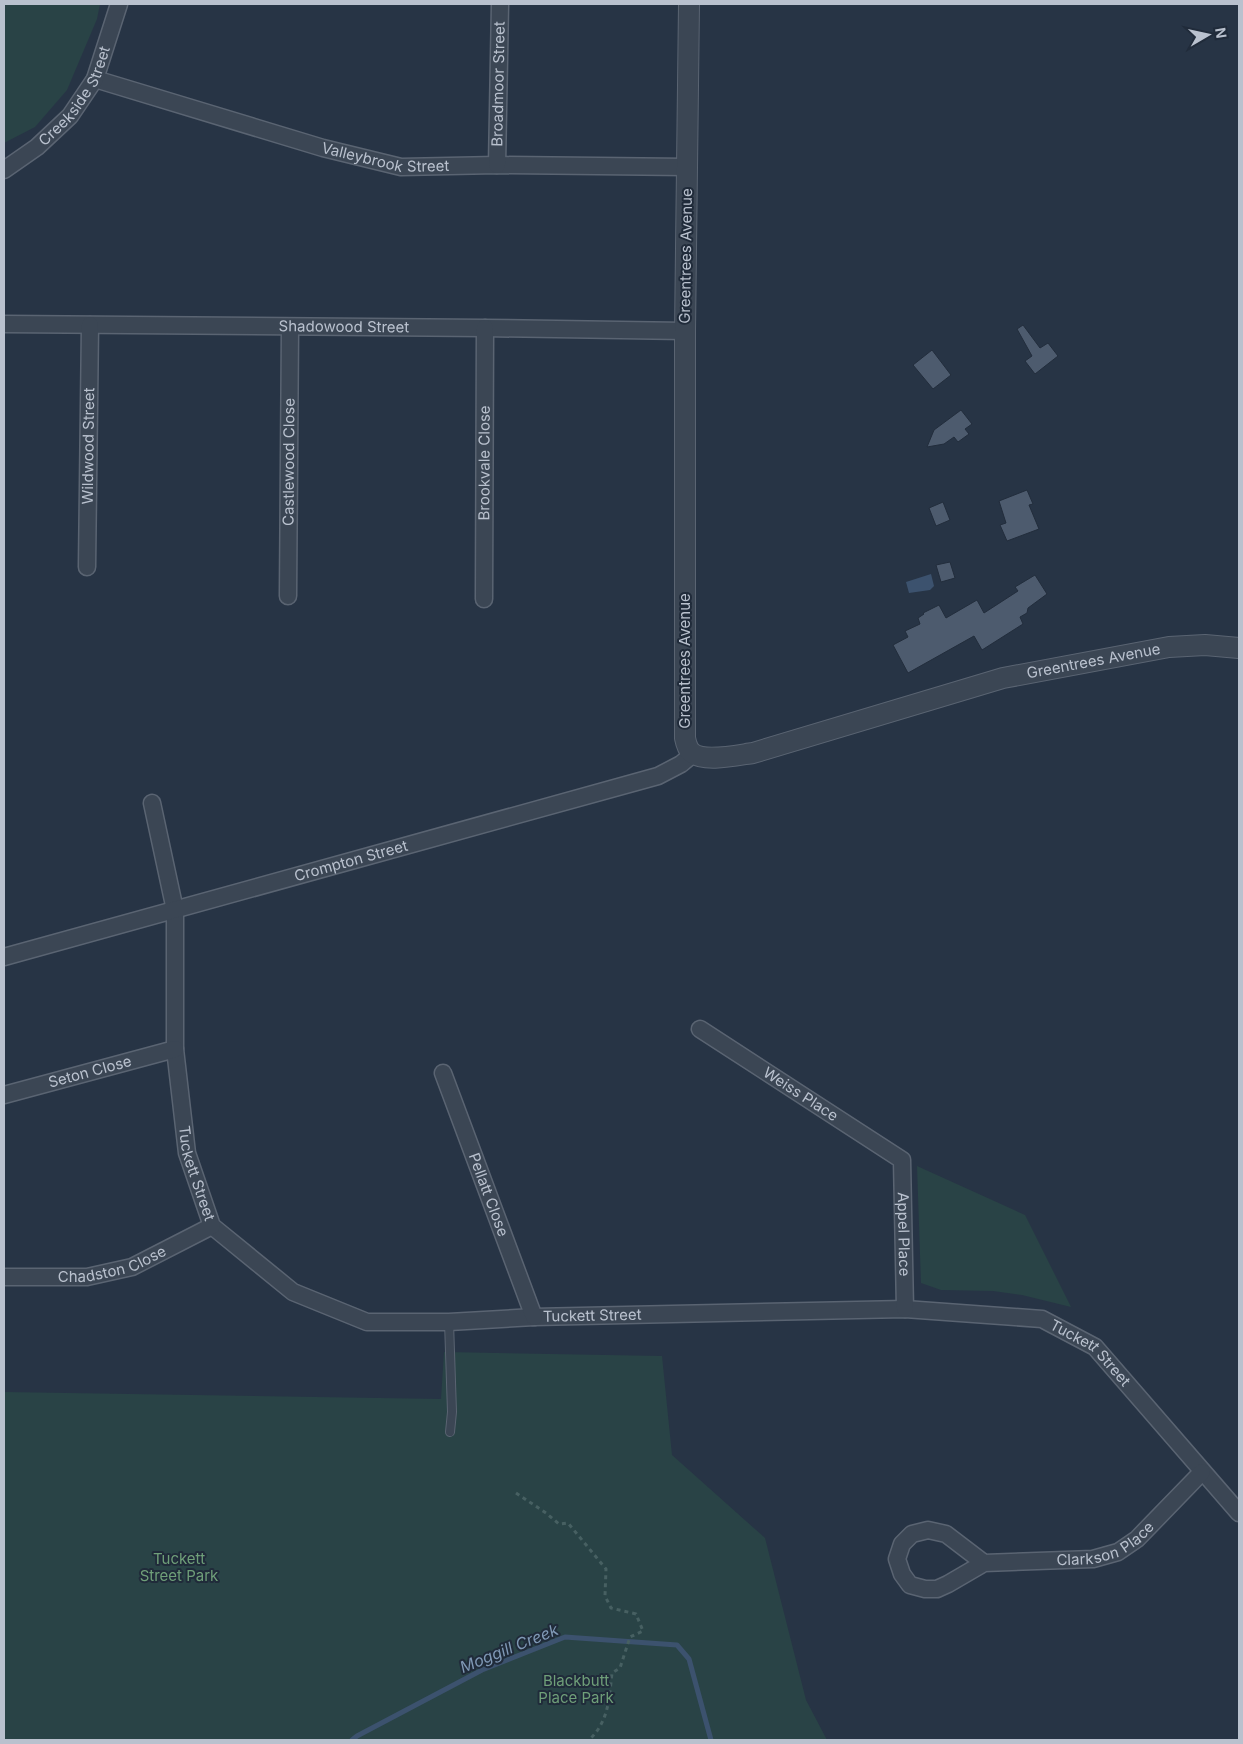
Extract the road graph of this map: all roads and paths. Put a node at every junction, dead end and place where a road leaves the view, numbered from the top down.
1 (119, 4) edge
2 (500, 4) edge
3 (689, 4) edge
4 (95, 79) junction
5 (497, 165) junction
6 (687, 167) junction
7 (4, 170) edge
8 (4, 324) edge
9 (90, 325) junction
10 (290, 327) junction
11 (484, 328) junction
12 (685, 332) junction
13 (87, 567) dead end
14 (288, 596) dead end
15 (484, 599) dead end
16 (1239, 648) edge
17 (693, 754) junction
18 (152, 803) dead end
19 (175, 910) junction
20 (4, 957) edge
21 (700, 1029) dead end
22 (176, 1049) junction
23 (443, 1073) dead end
24 (4, 1095) edge
25 (902, 1160) joint
26 (212, 1226) junction
27 (4, 1277) edge
28 (905, 1309) junction
29 (534, 1317) junction
30 (449, 1322) junction
31 (450, 1432) dead end
32 (1202, 1472) junction
33 (516, 1494) dead end
34 (1239, 1513) edge
35 (984, 1563) junction
36 (589, 1740) edge

1 - 4 street, Creekside Street
2 - 5 street, Broadmoor Street
3 - 6 street, Greentrees Avenue
4 - 5 street, Valleybrook Street
4 - 7 street, Creekside Street
5 - 6 street, Valleybrook Street
6 - 12 street, Greentrees Avenue
8 - 9 street, Shadowood Street
9 - 10 street, Shadowood Street
9 - 13 street, Wildwood Street
10 - 11 street, Shadowood Street
10 - 14 street, Castlewood Close
11 - 12 street, Shadowood Street
11 - 15 street, Brookvale Close
12 - 17 street, Greentrees Avenue
16 - 17 street, Greentrees Avenue
17 - 19 street, Crompton Street
18 - 19 street, Tuckett Street
19 - 20 street, Crompton Street
19 - 22 street, Tuckett Street
21 - 25 street, Weiss Place
22 - 24 street, Seton Close
22 - 26 street, Tuckett Street
23 - 29 street, Pellatt Close
25 - 28 street, Appel Place
26 - 27 street, Chadston Close
26 - 30 street, Tuckett Street
28 - 29 street, Tuckett Street
28 - 32 street, Tuckett Street
29 - 30 street, Tuckett Street
30 - 31 lane
32 - 34 street, Tuckett Street
32 - 35 street, Clarkson Place
33 - 36 path
35 - 35 street, Clarkson Place

